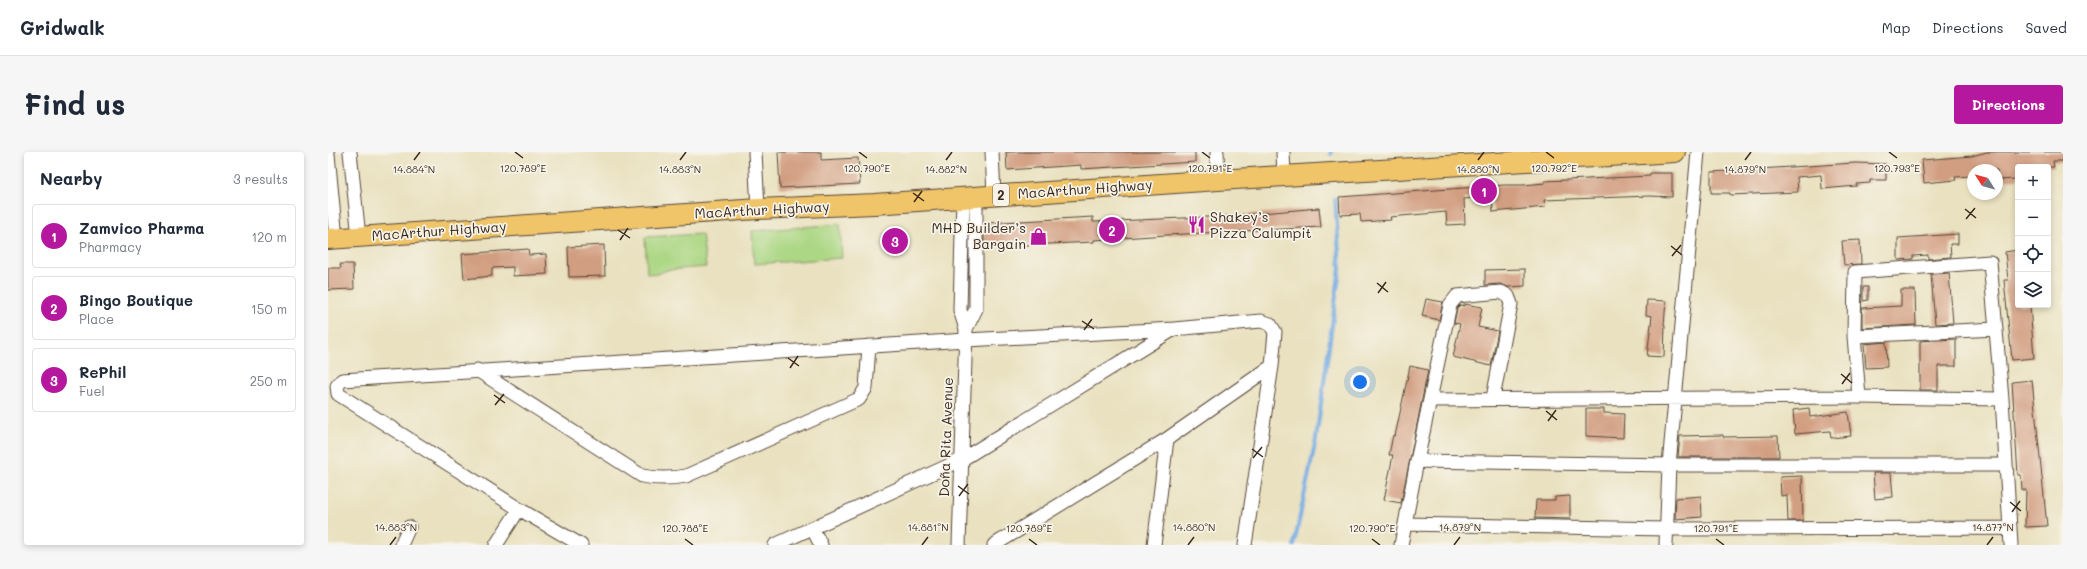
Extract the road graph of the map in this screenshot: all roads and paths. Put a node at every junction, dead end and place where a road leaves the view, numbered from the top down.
1 (350, 152) edge
2 (755, 152) edge
3 (992, 152) edge
4 (1217, 152) edge
5 (1282, 152) edge
6 (1675, 152) edge
7 (1698, 152) edge
8 (328, 154) edge
9 (1489, 158) edge
10 (1284, 176) junction
11 (1218, 180) junction
12 (978, 197) junction
13 (758, 209) junction
14 (359, 237) junction
15 (332, 239) edge
16 (1174, 328) junction
17 (1996, 328) junction
18 (966, 335) junction
19 (1854, 336) junction
20 (869, 346) junction
21 (1272, 366) junction
22 (477, 370) junction
23 (1859, 397) junction
24 (1493, 398) junction
25 (1675, 399) junction
26 (2002, 399) junction
27 (1430, 400) junction
28 (1167, 439) junction
29 (961, 460) junction
30 (1416, 461) junction
31 (1669, 465) junction
32 (2006, 465) junction
33 (518, 509) junction
34 (1405, 524) junction
35 (409, 527) dead end
36 (812, 528) junction
37 (2010, 528) junction
38 (1666, 529) junction
39 (401, 545) edge
40 (496, 545) edge
41 (581, 545) edge
42 (775, 545) edge
43 (821, 545) edge
44 (959, 545) edge
45 (994, 545) edge
46 (1154, 545) edge
47 (1245, 545) edge
48 (1401, 545) edge
49 (1666, 545) edge
50 (2011, 545) edge

1 - 14 street
2 - 13 street
3 - 12 street, Doña Rita Avenue
4 - 11 street
5 - 10 street
6 - 9 highway, MacArthur Highway / 2
7 - 25 street
8 - 15 street
9 - 10 highway, MacArthur Highway / 2
10 - 11 highway, MacArthur Highway / 2
11 - 12 highway, MacArthur Highway / 2
12 - 13 highway, MacArthur Highway / 2
12 - 18 street, Doña Rita Avenue
13 - 14 highway, MacArthur Highway / 2
14 - 15 highway, MacArthur Highway / 2
16 - 18 street
16 - 21 street
16 - 29 street
17 - 19 street
17 - 19 street
17 - 26 street
18 - 20 street
18 - 29 street, Doña Rita Avenue
19 - 23 street
20 - 22 street
20 - 22 street
21 - 28 street
21 - 47 street
22 - 33 street
23 - 25 street
23 - 26 street
24 - 25 street
24 - 27 street
24 - 27 street
25 - 31 street
26 - 32 street
27 - 30 street
28 - 45 street
28 - 46 street
29 - 36 street
29 - 44 street, Doña Rita Avenue
30 - 31 street
30 - 34 street
31 - 32 street
31 - 38 street
32 - 37 street
33 - 40 street
33 - 41 street
34 - 38 street
34 - 48 street
35 - 39 street
36 - 42 street
36 - 43 street
37 - 38 street
37 - 50 street
38 - 49 street

